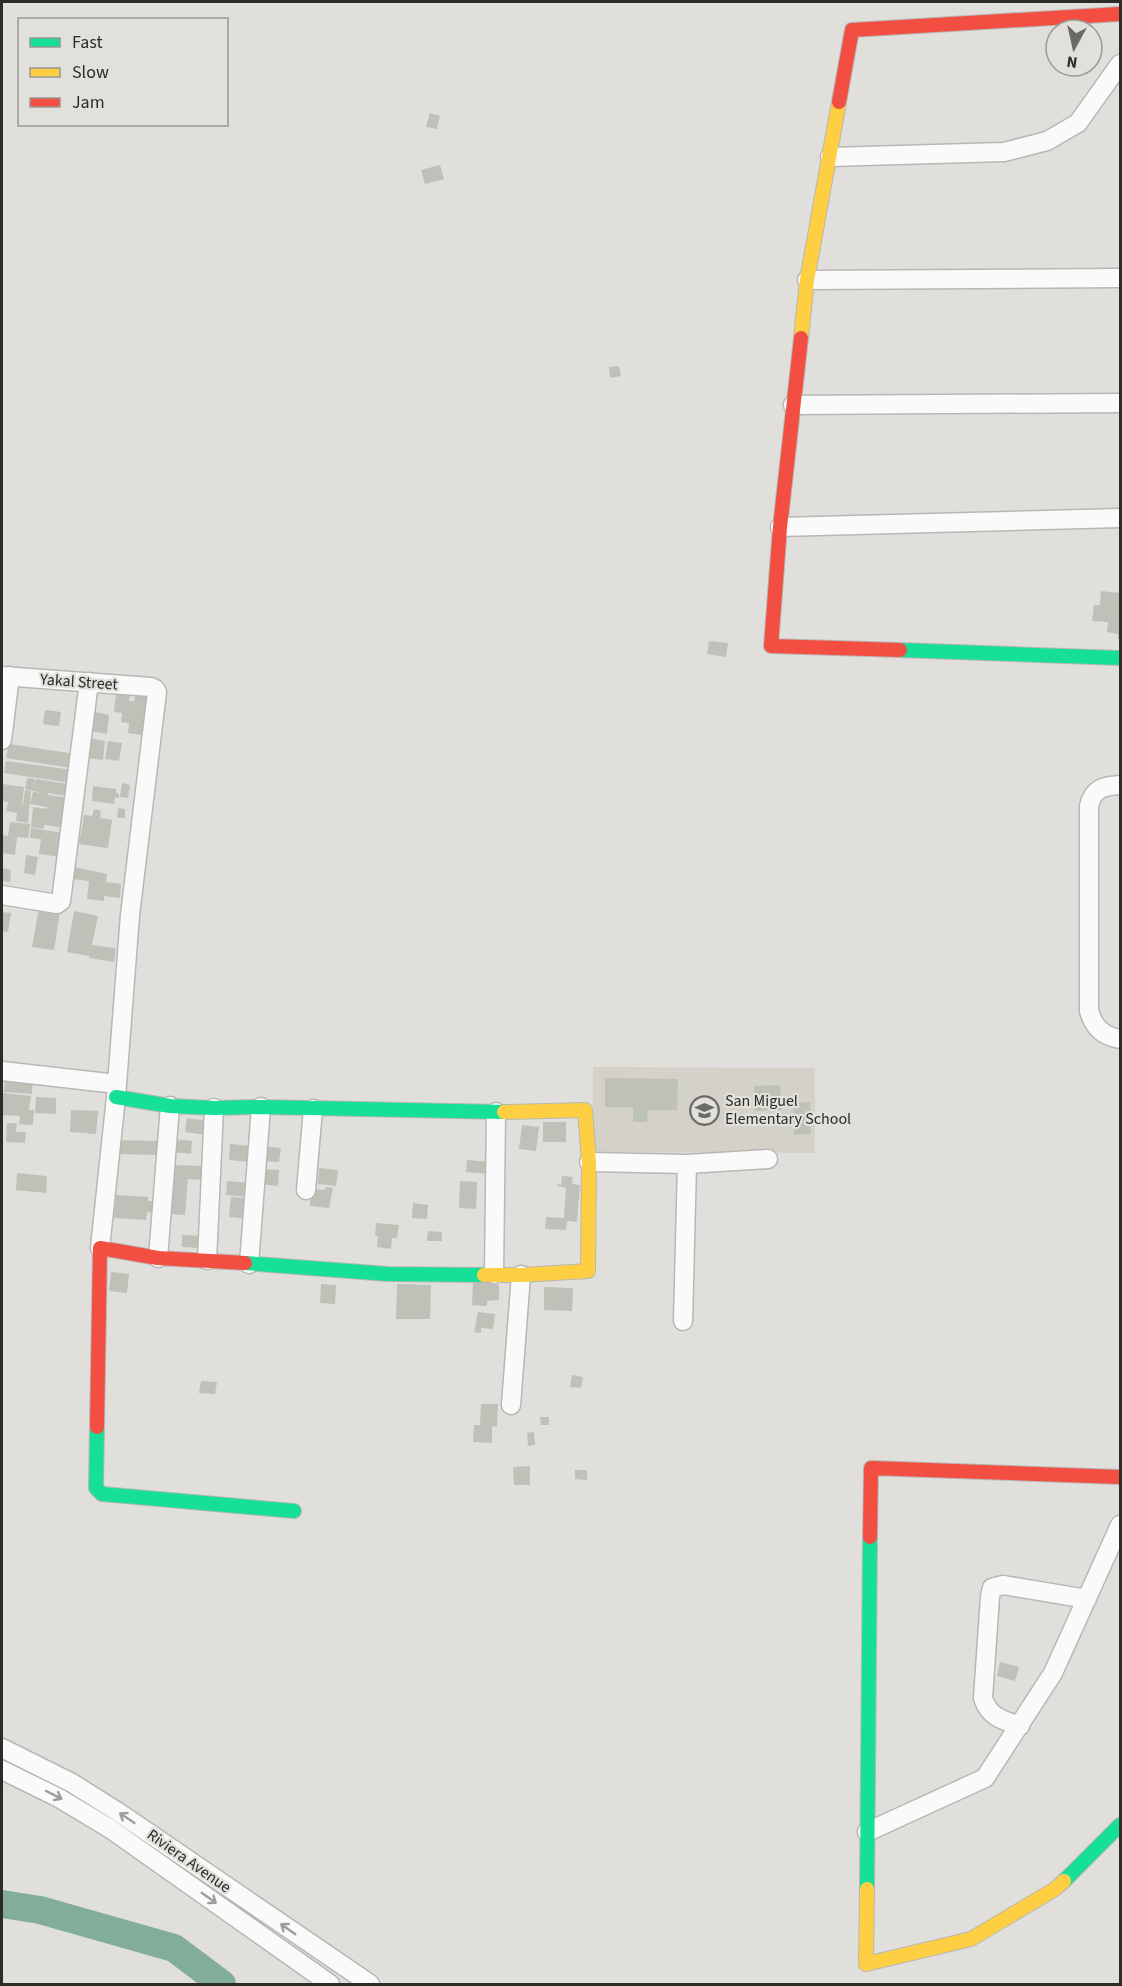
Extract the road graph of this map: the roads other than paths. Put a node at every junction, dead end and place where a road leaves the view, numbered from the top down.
1 (1120, 14) edge
2 (1120, 64) edge
3 (830, 157) junction
4 (1120, 278) edge
5 (807, 280) junction
6 (1120, 403) edge
7 (793, 405) junction
8 (1120, 518) edge
9 (780, 527) junction
10 (1120, 658) edge
11 (6, 676) edge
12 (89, 682) junction
13 (2, 740) edge
14 (1120, 785) edge
15 (2, 895) edge
16 (1120, 1039) edge
17 (2, 1071) edge
18 (116, 1091) junction
19 (170, 1106) junction
20 (261, 1107) junction
21 (214, 1108) junction
22 (313, 1109) junction
23 (496, 1112) junction
24 (768, 1159) dead end
25 (589, 1162) junction
26 (687, 1164) junction
27 (306, 1190) dead end
28 (100, 1248) junction
29 (158, 1258) junction
30 (207, 1260) junction
31 (249, 1264) junction
32 (494, 1274) junction
33 (521, 1275) junction
34 (682, 1321) dead end
35 (511, 1405) dead end
36 (1120, 1477) edge
37 (294, 1510) dead end
38 (1120, 1525) edge
39 (1087, 1599) junction
40 (1020, 1726) junction
41 (2, 1748) edge
42 (2, 1770) edge
43 (1120, 1825) edge
44 (867, 1832) junction
45 (336, 1962) junction
46 (322, 1983) edge
47 (370, 1984) edge

1 - 3 street
2 - 3 street
3 - 5 street
4 - 5 street
5 - 7 street
6 - 7 street
7 - 9 street
8 - 9 street
9 - 10 street
11 - 12 street, Yakal Street
11 - 13 street
12 - 15 street
12 - 18 street, Yakal Street
14 - 16 street
17 - 18 street
18 - 19 street
18 - 28 street
19 - 21 street
19 - 29 street
20 - 21 street
20 - 22 street
20 - 31 street
21 - 30 street
22 - 23 street
22 - 27 street
23 - 25 street
23 - 32 street
24 - 26 street
25 - 26 street
25 - 33 street
26 - 34 street
28 - 29 street
28 - 37 street
29 - 30 street
30 - 31 street
31 - 32 street
32 - 33 street
33 - 35 street
36 - 44 street
38 - 39 street
39 - 40 street
39 - 40 street
40 - 44 street
45 -> 41 street, Riviera Avenue
42 -> 46 street, Riviera Avenue
43 - 44 street
45 - 46 street
45 - 47 street, Riviera Avenue

